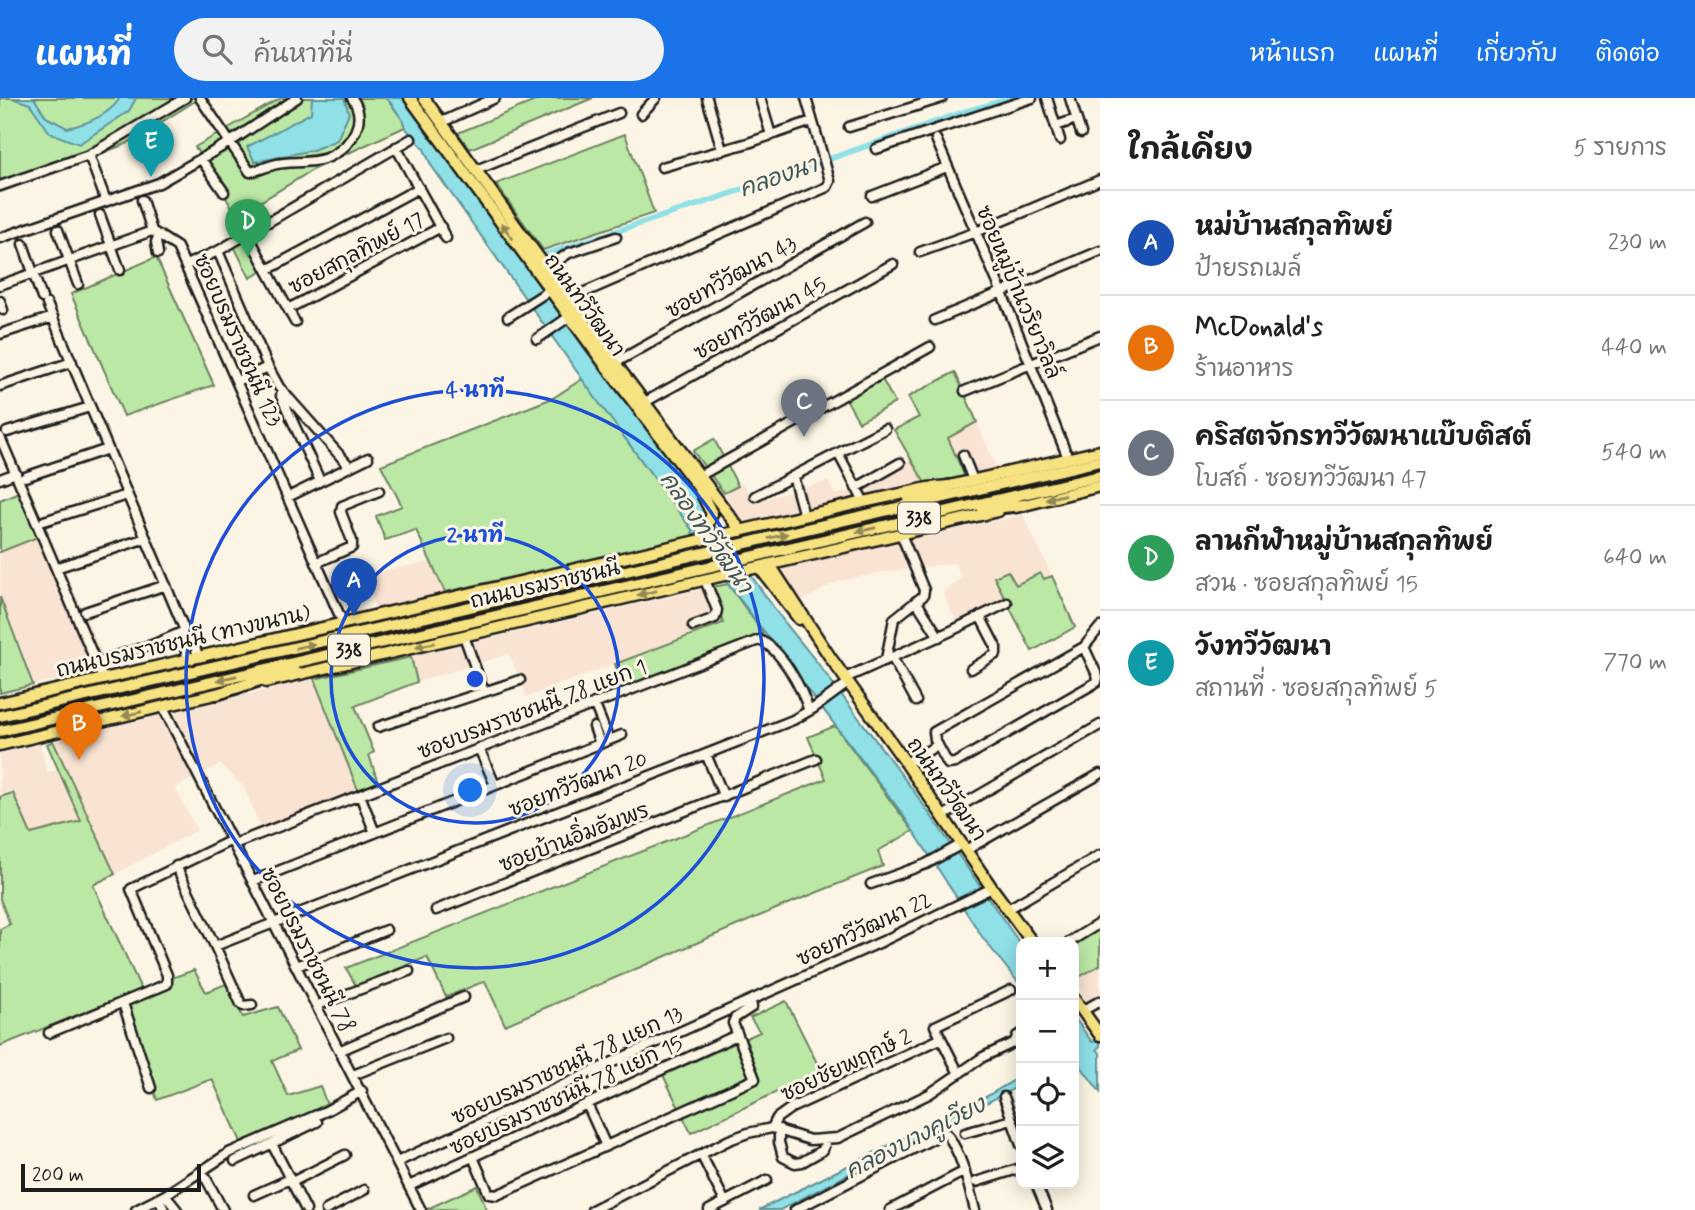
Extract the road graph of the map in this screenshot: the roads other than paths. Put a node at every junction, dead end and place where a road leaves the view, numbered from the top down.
1 (185, 98) edge
2 (200, 98) edge
3 (298, 98) edge
4 (352, 98) edge
5 (410, 98) edge
6 (424, 98) edge
7 (495, 98) edge
8 (656, 98) edge
9 (707, 98) edge
10 (760, 98) edge
11 (806, 98) edge
12 (942, 98) edge
13 (1032, 98) edge
14 (1047, 98) edge
15 (1070, 98) edge
16 (927, 100) edge
17 (619, 113) dead end
18 (640, 114) dead end
19 (1076, 119) junction
20 (812, 121) junction
21 (442, 122) junction
22 (1056, 126) junction
23 (849, 127) dead end
24 (1081, 133) dead end
25 (771, 135) junction
26 (411, 139) dead end
27 (936, 139) dead end
28 (1060, 140) dead end
29 (230, 142) junction
30 (396, 147) junction
31 (876, 149) dead end
32 (722, 150) junction
33 (89, 155) junction
34 (201, 159) junction
35 (662, 167) dead end
36 (947, 167) junction
37 (476, 170) junction
38 (1100, 180) edge
39 (0, 186) edge
40 (419, 188) junction
41 (224, 192) dead end
42 (872, 196) dead end
43 (142, 200) dead end
44 (106, 201) junction
45 (100, 215) dead end
46 (865, 222) dead end
47 (441, 227) junction
48 (58, 230) dead end
49 (976, 232) junction
50 (155, 233) junction
51 (247, 233) junction
52 (616, 237) dead end
53 (0, 238) edge
54 (446, 238) dead end
55 (23, 244) dead end
56 (112, 245) junction
57 (218, 251) junction
58 (1100, 251) edge
59 (920, 252) dead end
60 (158, 253) dead end
61 (69, 260) junction
62 (893, 264) dead end
63 (186, 265) junction
64 (120, 270) dead end
65 (267, 270) junction
66 (33, 272) junction
67 (551, 274) junction
68 (78, 284) dead end
69 (0, 285) edge
70 (547, 291) junction
71 (1002, 293) junction
72 (569, 299) junction
73 (288, 309) junction
74 (53, 317) junction
75 (508, 317) dead end
76 (567, 319) junction
77 (935, 320) dead end
78 (295, 322) dead end
79 (0, 334) edge
80 (1100, 336) edge
81 (537, 339) dead end
82 (929, 347) dead end
83 (72, 362) junction
84 (615, 363) junction
85 (1030, 363) junction
86 (268, 368) junction
87 (237, 381) junction
88 (0, 386) edge
89 (282, 390) junction
90 (965, 391) dead end
91 (645, 402) junction
92 (90, 407) junction
93 (885, 429) dead end
94 (3, 434) edge
95 (108, 449) junction
96 (1100, 451) edge
97 (838, 453) junction
98 (963, 455) dead end
99 (368, 458) dead end
100 (1068, 458) junction
101 (1100, 461) edge
102 (900, 463) dead end
103 (350, 467) junction
104 (20, 475) junction
105 (701, 475) junction
106 (793, 476) junction
107 (1100, 476) edge
108 (0, 479) edge
109 (974, 480) junction
110 (320, 481) junction
111 (949, 486) junction
112 (1100, 486) edge
113 (856, 488) junction
114 (379, 491) dead end
115 (127, 495) junction
116 (755, 496) dead end
117 (288, 497) junction
118 (864, 502) junction
119 (1023, 505) junction
120 (946, 512) junction
121 (712, 514) junction
122 (730, 515) junction
123 (803, 516) junction
124 (844, 520) junction
125 (44, 521) dead end
126 (741, 531) junction
127 (901, 534) junction
128 (146, 538) junction
129 (702, 539) junction
130 (316, 563) junction
131 (770, 565) junction
132 (62, 566) dead end
133 (759, 567) junction
134 (709, 579) junction
135 (166, 586) junction
136 (916, 601) junction
137 (1007, 603) dead end
138 (85, 612) dead end
139 (980, 616) junction
140 (343, 623) junction
141 (693, 626) dead end
142 (1100, 627) edge
143 (185, 631) junction
144 (464, 636) junction
145 (939, 637) junction
146 (1084, 647) junction
147 (357, 648) junction
148 (830, 657) junction
149 (193, 658) junction
150 (889, 658) junction
151 (106, 659) dead end
152 (1097, 664) edge
153 (971, 669) dead end
154 (103, 679) junction
155 (520, 680) dead end
156 (847, 681) junction
157 (484, 692) junction
158 (217, 694) junction
159 (916, 701) dead end
160 (0, 703) edge
161 (594, 703) junction
162 (163, 707) junction
163 (812, 710) junction
164 (0, 716) edge
165 (1100, 725) edge
166 (378, 727) dead end
167 (594, 727) dead end
168 (0, 731) edge
169 (622, 735) dead end
170 (609, 740) junction
171 (600, 744) junction
172 (0, 745) edge
173 (938, 745) junction
174 (479, 748) junction
175 (706, 754) junction
176 (816, 760) dead end
177 (906, 763) junction
178 (1100, 774) edge
179 (495, 785) junction
180 (360, 795) junction
181 (724, 797) junction
182 (943, 816) junction
183 (375, 833) junction
184 (233, 842) junction
185 (961, 848) junction
186 (1100, 855) edge
187 (176, 866) junction
188 (253, 881) junction
189 (871, 884) dead end
190 (988, 891) junction
191 (1008, 909) junction
192 (436, 910) dead end
193 (274, 922) junction
194 (1100, 923) edge
195 (386, 930) dead end
196 (1028, 937) edge
197 (1077, 937) edge
198 (215, 946) junction
199 (297, 966) junction
200 (409, 971) dead end
201 (1011, 990) dead end
202 (464, 997) dead end
203 (751, 1000) junction
204 (1100, 1001) edge
205 (123, 1003) junction
206 (252, 1005) dead end
207 (317, 1005) junction
208 (1079, 1007) edge
209 (1082, 1011) junction
210 (49, 1033) dead end
211 (737, 1035) junction
212 (1100, 1035) edge
213 (446, 1038) dead end
214 (940, 1039) junction
215 (1016, 1043) edge
216 (341, 1050) junction
217 (959, 1074) junction
218 (353, 1075) junction
219 (151, 1088) dead end
220 (362, 1091) junction
221 (1004, 1097) dead end
222 (587, 1104) junction
223 (1012, 1120) junction
224 (317, 1122) dead end
225 (775, 1128) junction
226 (1016, 1131) edge
227 (965, 1133) dead end
228 (826, 1140) junction
229 (272, 1144) junction
230 (606, 1146) junction
231 (701, 1154) junction
232 (345, 1155) dead end
233 (473, 1157) junction
234 (235, 1161) dead end
235 (397, 1162) junction
236 (1016, 1170) edge
237 (202, 1171) junction
238 (965, 1171) junction
239 (767, 1180) dead end
240 (291, 1181) junction
241 (975, 1182) dead end
242 (409, 1186) junction
243 (1038, 1189) edge
244 (364, 1190) dead end
245 (254, 1195) dead end
246 (162, 1197) junction
247 (725, 1202) junction
248 (419, 1209) edge
249 (136, 1210) edge
250 (164, 1210) edge
251 (177, 1210) edge
252 (223, 1210) edge
253 (306, 1210) edge
254 (326, 1210) edge
255 (592, 1210) edge
256 (709, 1210) edge
257 (795, 1210) edge
258 (890, 1210) edge
259 (975, 1210) edge
260 (1047, 1210) edge

1 - 33 street
2 - 29 street
3 - 29 street
4 - 29 street
70 -> 5 main road, ถนนทวีวัฒนา
6 - 21 main road, ถนนทวีวัฒนา
7 - 21 street
8 - 18 street
9 - 32 street
10 - 25 street
11 - 20 street
12 - 16 street
13 - 31 street
14 - 22 street
15 - 19 street
16 - 23 street
17 - 37 street
19 - 22 street
19 - 24 street
20 - 25 street
20 - 72 street
21 - 37 main road, ถนนทวีวัฒนา
22 - 28 street
25 - 32 street
26 - 30 street
27 - 36 street, ซอยหมู่บ้านวริยาวิลล์
29 - 34 street
30 - 40 street
30 - 51 street
32 - 35 street
33 - 39 street
33 - 44 street
34 - 41 street
34 - 44 street
36 - 42 street
36 - 49 street, ซอยหมู่บ้านวริยาวิลล์
37 - 67 main road, ถนนทวีวัฒนา
38 - 49 street
40 - 47 street
40 - 65 street
43 - 50 street
44 - 53 street
45 - 56 street
46 - 84 street, ซอยทวีวัฒนา 43
47 - 54 street
47 - 73 street, ซอยสกุลทิพย์ 17
48 - 61 street
49 - 59 street
49 - 71 street, ซอยหมู่บ้านวริยาวิลล์
50 - 56 street
50 - 60 street
50 - 63 street, ซอยบรมราชชนนี 123
51 - 57 street
51 - 65 street
52 - 67 street
55 - 66 street
56 - 61 street
56 - 64 street
57 - 63 street
57 - 86 street
58 - 71 street
61 - 66 street
61 - 68 street
62 - 91 street, ซอยทวีวัฒนา 45
63 - 87 street, ซอยบรมราชชนนี 123
65 - 73 street
66 - 69 street
66 - 74 street
67 - 72 main road, ถนนทวีวัฒนา
70 - 75 street
70 - 76 main road, ถนนทวีวัฒนา
71 - 77 street
71 - 85 street, ซอยหมู่บ้านวริยาวิลล์
72 - 84 main road, ถนนทวีวัฒนา
73 - 78 street
74 - 79 street
74 - 83 street
76 - 81 street
76 - 121 main road, ถนนทวีวัฒนา
80 - 85 street
82 - 105 street
83 - 88 street
83 - 92 street
84 - 91 main road, ถนนทวีวัฒนา
85 - 90 street
85 - 100 street, ซอยหมู่บ้านวริยาวิลล์
86 - 87 street
86 - 89 street
87 - 117 street, ซอยบรมราชชนนี 123
89 - 103 street
89 - 110 street
91 - 105 main road, ถนนทวีวัฒนา
92 - 94 street
92 - 95 street
93 - 97 street
94 - 104 street
95 - 104 street
95 - 115 street
96 - 100 main road
97 - 106 street
97 - 113 street
98 - 109 street
99 - 103 street
100 - 109 main road
101 - 124 highway, ถนนบรมราชชนนี / 338
102 - 113 street
103 - 110 street
104 - 108 street
104 - 154 street
105 - 122 main road, ถนนทวีวัฒนา
106 - 116 street
106 - 123 street
107 - 120 highway, ถนนบรมราชชนนี / 338
109 - 111 main road
110 - 117 street
111 - 118 main road, ถนนบรมราชชนนี (ทางขนาน) / 338
111 - 124 highway
112 -> 119 main road, 338
113 - 118 street
114 - 130 street
115 - 125 street
115 - 128 street
117 - 130 street, ซอยบรมราชชนนี 123
118 - 123 main road, ถนนบรมราชชนนี (ทางขนาน) / 338
119 - 120 highway
119 - 127 main road, 338
120 -> 147 highway, ถนนบรมราชชนนี / 338
121 - 122 main road
121 - 129 main road
122 - 126 main road, ถนนทวีวัฒนา
123 - 126 main road, ถนนบรมราชชนนี (ทางขนาน) / 338
164 -> 124 highway, ถนนบรมราชชนนี / 338
126 - 129 main road, ถนนบรมราชชนนี (ทางขนาน) / 338
127 - 131 main road, 338
127 - 136 street
128 - 132 street
128 - 135 street
129 - 140 main road, ถนนบรมราชชนนี (ทางขนาน) / 338
130 - 140 street, ซอยบรมราชชนนี 123
131 - 133 main road, 338
131 - 148 main road, ถนนทวีวัฒนา
133 - 134 main road, 338
133 - 148 main road, ถนนทวีวัฒนา
134 - 141 street
134 -> 144 main road, 338
135 - 138 street
135 - 143 street
136 - 145 street
136 - 150 street
137 - 139 street, ซอยทวีวัฒนา 20
139 - 145 street, ซอยทวีวัฒนา 20
139 - 153 street
140 - 149 main road, ถนนบรมราชชนนี (ทางขนาน) / 338
142 - 146 street
143 - 149 street
143 - 151 street
144 - 157 street
144 -> 158 main road, 338
145 - 150 street, ซอยทวีวัฒนา 20
146 - 152 street
146 - 173 street
147 - 158 highway
147 -> 168 highway, ถนนบรมราชชนนี / 338
148 - 156 main road, ถนนทวีวัฒนา
149 - 154 main road, ถนนบรมราชชนนี (ทางขนาน) / 338
150 - 156 street, ซอยทวีวัฒนา 20
150 - 159 street
152 - 173 street
154 - 160 main road, ถนนบรมราชชนนี (ทางขนาน) / 338
155 - 157 street
156 - 163 street, ซอยทวีวัฒนา 20
156 - 177 main road, ถนนทวีวัฒนา
157 - 166 street
158 - 162 main road, 338
161 - 163 street, ซอยบรมราชชนนี 78 แยก 1
161 - 170 street
161 - 174 street, ซอยบรมราชชนนี 78 แยก 1
162 -> 172 main road, 338
162 - 184 street, ซอยบรมราชชนนี 78
163 - 175 street, ซอยทวีวัฒนา 20
165 - 182 street
167 - 171 street
169 - 170 street
170 - 171 street
171 - 179 street
173 - 177 street
174 - 179 street
174 - 180 street, ซอยบรมราชชนนี 78 แยก 1
175 - 181 street
175 - 193 street, ซอยทวีวัฒนา 20
176 - 181 street, ซอยบ้านอิ่มอัมพร
177 - 182 main road, ถนนทวีวัฒนา
178 - 185 street
179 - 183 street
180 - 183 street
180 - 184 street, ซอยบรมราชชนนี 78 แยก 1
181 - 192 street, ซอยบ้านอิ่มอัมพร
182 - 185 main road, ถนนทวีวัฒนา
183 - 188 street
184 - 187 street, ซอยบรมราชชนนี 78 แยก 1
184 - 188 street, ซอยบรมราชชนนี 78
185 - 189 street
185 - 190 main road, ถนนทวีวัฒนา
186 - 191 street
187 - 198 street
187 - 205 street, ซอยบรมราชชนนี 78 แยก 1
188 - 193 street, ซอยบรมราชชนนี 78
190 - 191 main road, ถนนทวีวัฒนา
190 - 203 street, ซอยทวีวัฒนา 22
191 - 196 main road, ถนนทวีวัฒนา
193 - 198 street, ซอยทวีวัฒนา 20
193 - 199 street, ซอยบรมราชชนนี 78
194 - 197 street
195 - 199 street
198 - 206 street
199 - 207 street, ซอยบรมราชชนนี 78
200 - 207 street
201 - 214 street
202 - 216 street
203 - 211 street
203 - 235 street, ซอยบรมราชชนนี 78 แยก 13
204 - 209 street
205 - 210 street
205 - 219 street
207 - 216 street, ซอยบรมราชชนนี 78
208 - 209 main road
209 - 212 main road
211 - 222 street, ซอยบรมราชชนนี 78 แยก 15
211 - 230 street
213 - 218 street
214 - 217 street
214 - 225 street, ซอยชัยพฤกษ์ 2
215 - 217 street
216 - 218 street, ซอยบรมราชชนนี 78
217 - 228 street
218 - 220 street, ซอยบรมราชชนนี 78
220 - 235 street, ซอยบรมราชชนนี 78
220 - 237 street
221 - 223 street
222 - 230 street
222 - 233 street, ซอยบรมราชชนนี 78 แยก 15
223 - 226 street
223 - 227 street
224 - 229 street
225 - 228 street
225 - 228 street
225 - 231 street
229 - 234 street
229 - 240 street
230 - 233 street
231 - 247 street
231 - 255 street
232 - 240 street
233 - 242 street, ซอยบรมราชชนนี 78 แยก 15
235 - 242 street, ซอยบรมราชชนนี 78
236 - 241 street
237 - 246 street
237 - 252 street
238 - 257 street
238 - 258 street
238 - 259 street
239 - 247 street
240 - 245 street
240 - 253 street
242 - 248 street, ซอยบรมราชชนนี 78
243 - 260 street
244 - 254 street
246 - 249 street
246 - 250 street
246 - 251 street
247 - 256 street

